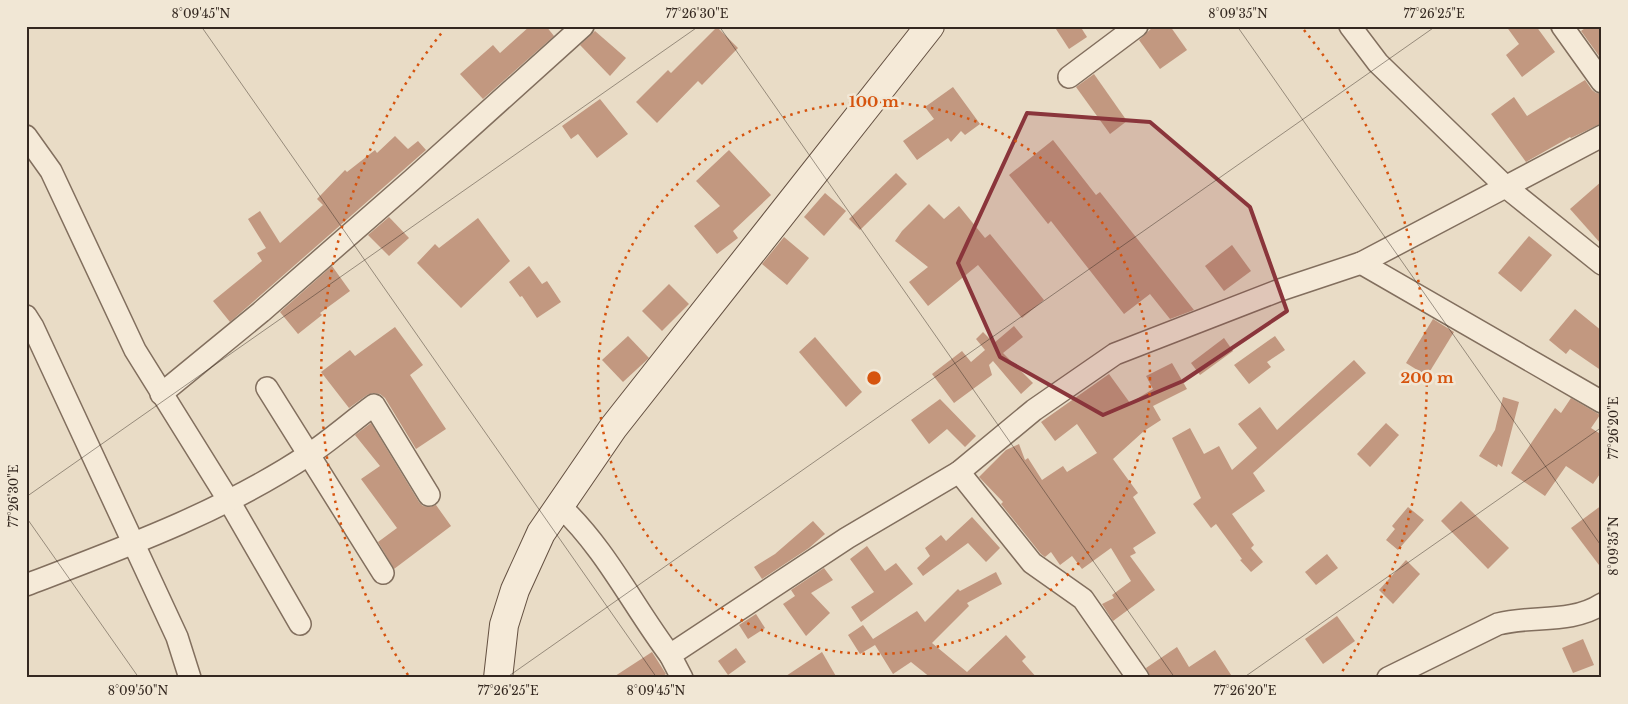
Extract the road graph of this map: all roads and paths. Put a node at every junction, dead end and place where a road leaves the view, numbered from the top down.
1 (583, 26) edge
2 (930, 26) edge
3 (1137, 26) edge
4 (1350, 26) edge
5 (1562, 26) edge
6 (1069, 77) dead end
7 (1602, 82) edge
8 (26, 136) edge
9 (1602, 136) edge
10 (1506, 187) junction
11 (1361, 262) junction
12 (1602, 264) edge
13 (26, 316) edge
14 (267, 388) dead end
15 (162, 394) junction
16 (1602, 402) edge
17 (308, 455) junction
18 (959, 472) junction
19 (429, 495) dead end
20 (229, 501) junction
21 (560, 506) junction
22 (135, 544) junction
23 (383, 573) dead end
24 (26, 585) edge
25 (1602, 604) edge
26 (300, 624) dead end
27 (670, 655) junction
28 (190, 678) edge
29 (498, 678) edge
30 (682, 678) edge
31 (1138, 678) edge
32 (1388, 678) edge

1 - 15 street
2 - 21 street
3 - 6 street
4 - 10 street
5 - 7 street
8 - 15 street
9 - 10 street
10 - 11 street
10 - 12 street
11 - 16 street
11 - 18 street
13 - 22 street
14 - 17 street
15 - 20 street
17 - 19 street
17 - 20 street
17 - 23 street
18 - 27 street
18 - 31 street
20 - 22 street
20 - 26 street
21 - 27 street
21 - 29 street
22 - 24 street
22 - 28 street
25 - 32 street
27 - 30 street

